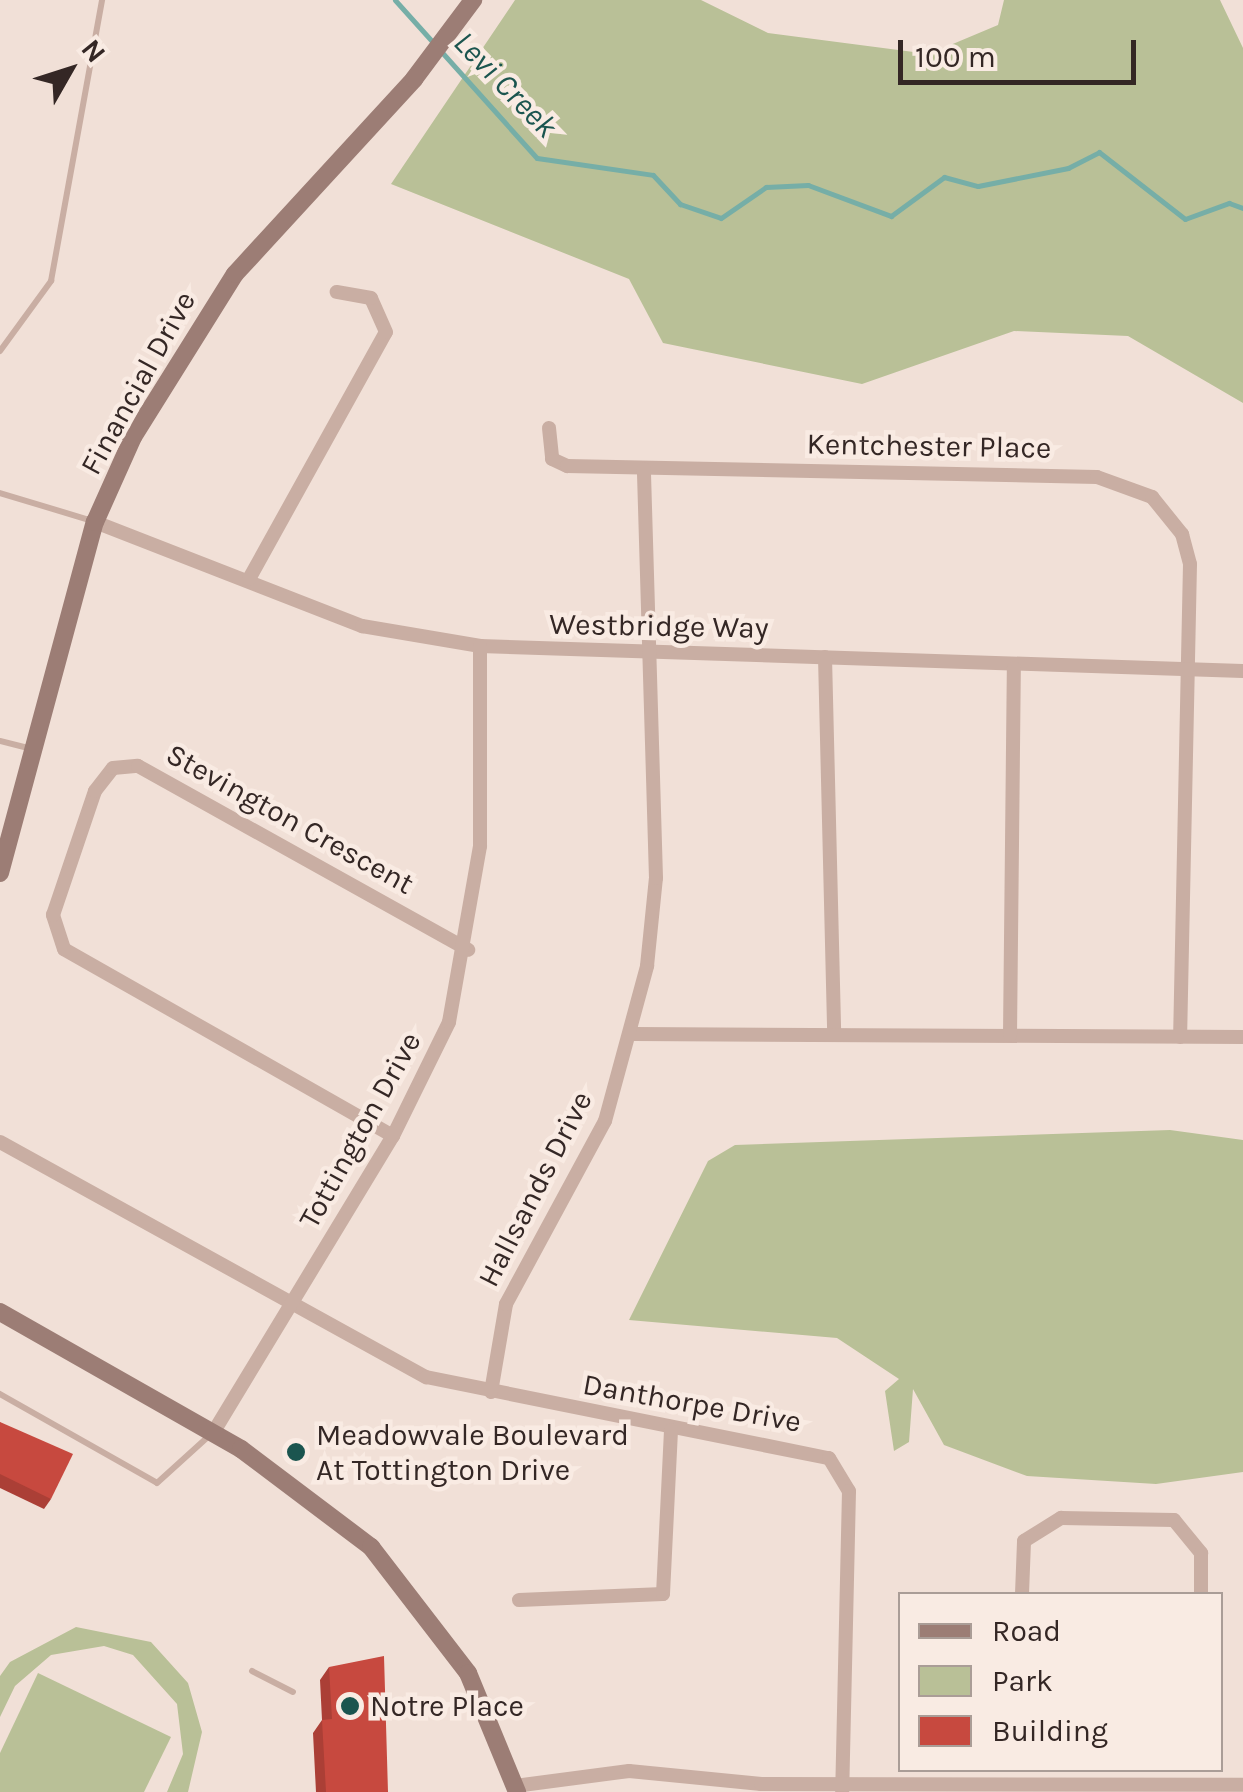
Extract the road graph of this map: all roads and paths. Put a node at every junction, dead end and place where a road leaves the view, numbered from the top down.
1 (102, 0) edge
2 (473, 0) edge
3 (337, 292) dead end
4 (0, 351) edge
5 (549, 428) dead end
6 (644, 468) junction
7 (0, 493) edge
8 (95, 522) junction
9 (249, 579) junction
10 (480, 646) junction
11 (648, 654) junction
12 (825, 656) junction
13 (1014, 668) junction
14 (1191, 669) junction
15 (1243, 671) edge
16 (0, 741) edge
17 (38, 751) junction
18 (0, 873) edge
19 (468, 950) junction
20 (634, 1034) junction
21 (834, 1035) junction
22 (1010, 1036) junction
23 (1180, 1037) junction
24 (1243, 1037) edge
25 (392, 1136) junction
26 (0, 1142) edge
27 (292, 1310) junction
28 (2, 1318) edge
29 (491, 1392) junction
30 (0, 1394) edge
31 (670, 1430) junction
32 (212, 1434) junction
33 (1022, 1592) edge
34 (1201, 1592) edge
35 (519, 1600) dead end
36 (252, 1671) dead end
37 (293, 1692) dead end
38 (670, 1775) junction
39 (1022, 1782) edge
40 (1243, 1784) edge
41 (842, 1788) edge
42 (516, 1789) edge
43 (1202, 1789) edge
44 (670, 1792) edge

1 - 4 lane
2 - 8 street, Financial Drive
3 - 9 street
5 - 6 street, Kentchester Place
6 - 11 street, Hallsands Drive
6 - 14 street, Kentchester Place
7 - 8 lane
8 - 9 street, Westbridge Way
8 - 17 street, Financial Drive
9 - 10 street, Westbridge Way
10 - 11 street, Westbridge Way
10 - 19 street, Tottington Drive
11 - 12 street, Westbridge Way
11 - 20 street, Hallsands Drive
12 - 13 street, Westbridge Way
12 - 21 street
13 - 14 street, Westbridge Way
13 - 22 street
14 - 15 street, Westbridge Way
14 - 23 street, Kentchester Place
16 - 17 lane
17 - 18 street, Financial Drive
19 - 25 street, Tottington Drive
19 - 25 street, Stevington Crescent
20 - 21 street
20 - 29 street, Hallsands Drive
21 - 22 street
22 - 23 street
23 - 24 street
25 - 27 street, Tottington Drive
26 - 27 street, Danthorpe Drive
27 - 29 street, Danthorpe Drive
27 - 32 street, Tottington Drive
28 - 32 street
29 - 31 street, Danthorpe Drive
30 - 32 lane
31 - 35 street
31 - 41 street, Danthorpe Drive
32 - 42 street
33 - 34 street
36 - 37 lane
38 - 41 street
38 - 42 street
38 - 44 street
39 - 41 street
39 - 43 street
40 - 43 street

